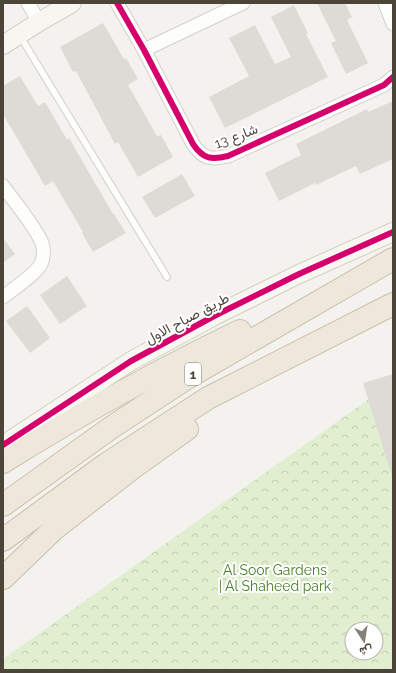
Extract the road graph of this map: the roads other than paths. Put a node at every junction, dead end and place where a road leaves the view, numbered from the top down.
1 (28, 3) edge
2 (72, 3) edge
3 (117, 3) edge
4 (243, 3) edge
5 (385, 3) edge
6 (38, 22) junction
7 (393, 24) edge
8 (20, 34) junction
9 (3, 45) edge
10 (144, 50) junction
11 (393, 78) edge
12 (3, 186) edge
13 (393, 232) edge
14 (390, 260) edge
15 (167, 277) dead end
16 (3, 297) edge
17 (393, 304) edge
18 (306, 347) junction
19 (3, 445) edge
20 (3, 462) edge
21 (3, 504) edge
22 (3, 540) edge
23 (3, 578) edge

1 - 6 street
2 - 6 street
3 - 10 street, شارع 13
4 - 10 street
5 - 7 street
6 - 8 street
8 - 9 street
8 - 15 lane
10 - 11 street, شارع 13
12 - 16 street
13 - 19 street, طريق صباح الاول
14 - 20 highway
14 - 21 highway, 1
17 - 18 highway, 1
18 - 22 highway, 1
18 - 23 highway

